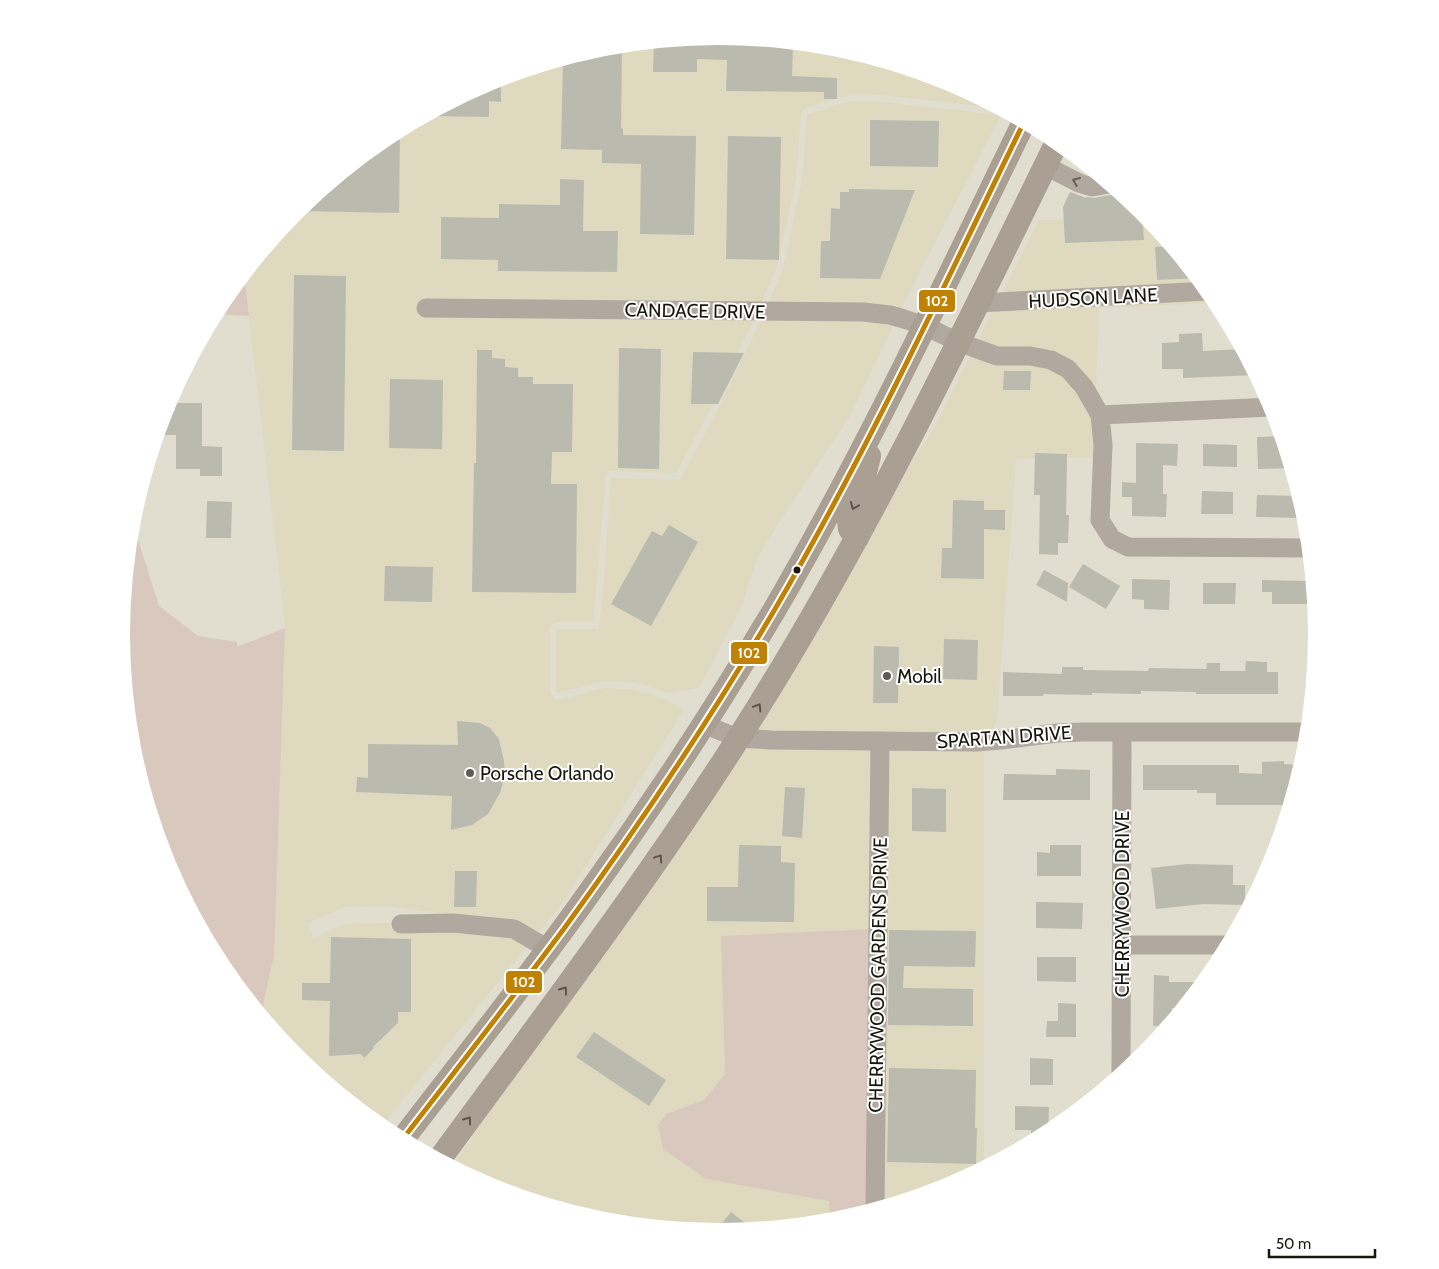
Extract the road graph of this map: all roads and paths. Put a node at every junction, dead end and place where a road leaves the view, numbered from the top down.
1 (1021, 128) edge
2 (1054, 149) edge
3 (1046, 166) junction
4 (1101, 185) edge
5 (1199, 292) edge
6 (978, 303) junction
7 (426, 308) dead end
8 (925, 326) junction
9 (958, 342) junction
10 (1263, 406) edge
11 (1100, 415) junction
12 (876, 425) junction
13 (857, 538) junction
14 (1302, 548) edge
15 (703, 724) junction
16 (1122, 732) junction
17 (1301, 732) edge
18 (738, 738) junction
19 (880, 741) junction
20 (401, 924) dead end
21 (1122, 946) junction
22 (1220, 946) edge
23 (548, 949) junction
24 (1121, 1065) edge
25 (407, 1134) edge
26 (443, 1155) edge
27 (875, 1203) edge

1 - 8 main road
2 - 3 main road
4 -> 3 street
3 - 6 main road
5 - 6 street, HUDSON LANE
6 - 9 main road
7 - 8 street, CANDACE DRIVE
8 - 9 street, CANDACE DRIVE
8 - 12 main road
9 - 11 street, CANDACE DRIVE
9 - 13 main road
10 - 11 street
11 - 14 street
12 -> 13 main road
12 - 15 main road
18 -> 13 main road
15 - 18 street, SPARTAN DRIVE
15 - 23 main road
16 - 17 street, SPARTAN DRIVE
16 - 19 street, SPARTAN DRIVE
16 - 21 street, CHERRYWOOD DRIVE
18 - 19 street, SPARTAN DRIVE
26 -> 18 main road
19 - 27 street, CHERRYWOOD GARDENS DRIVE
20 - 23 street
21 - 22 street
21 - 24 street, CHERRYWOOD DRIVE
23 - 25 main road

